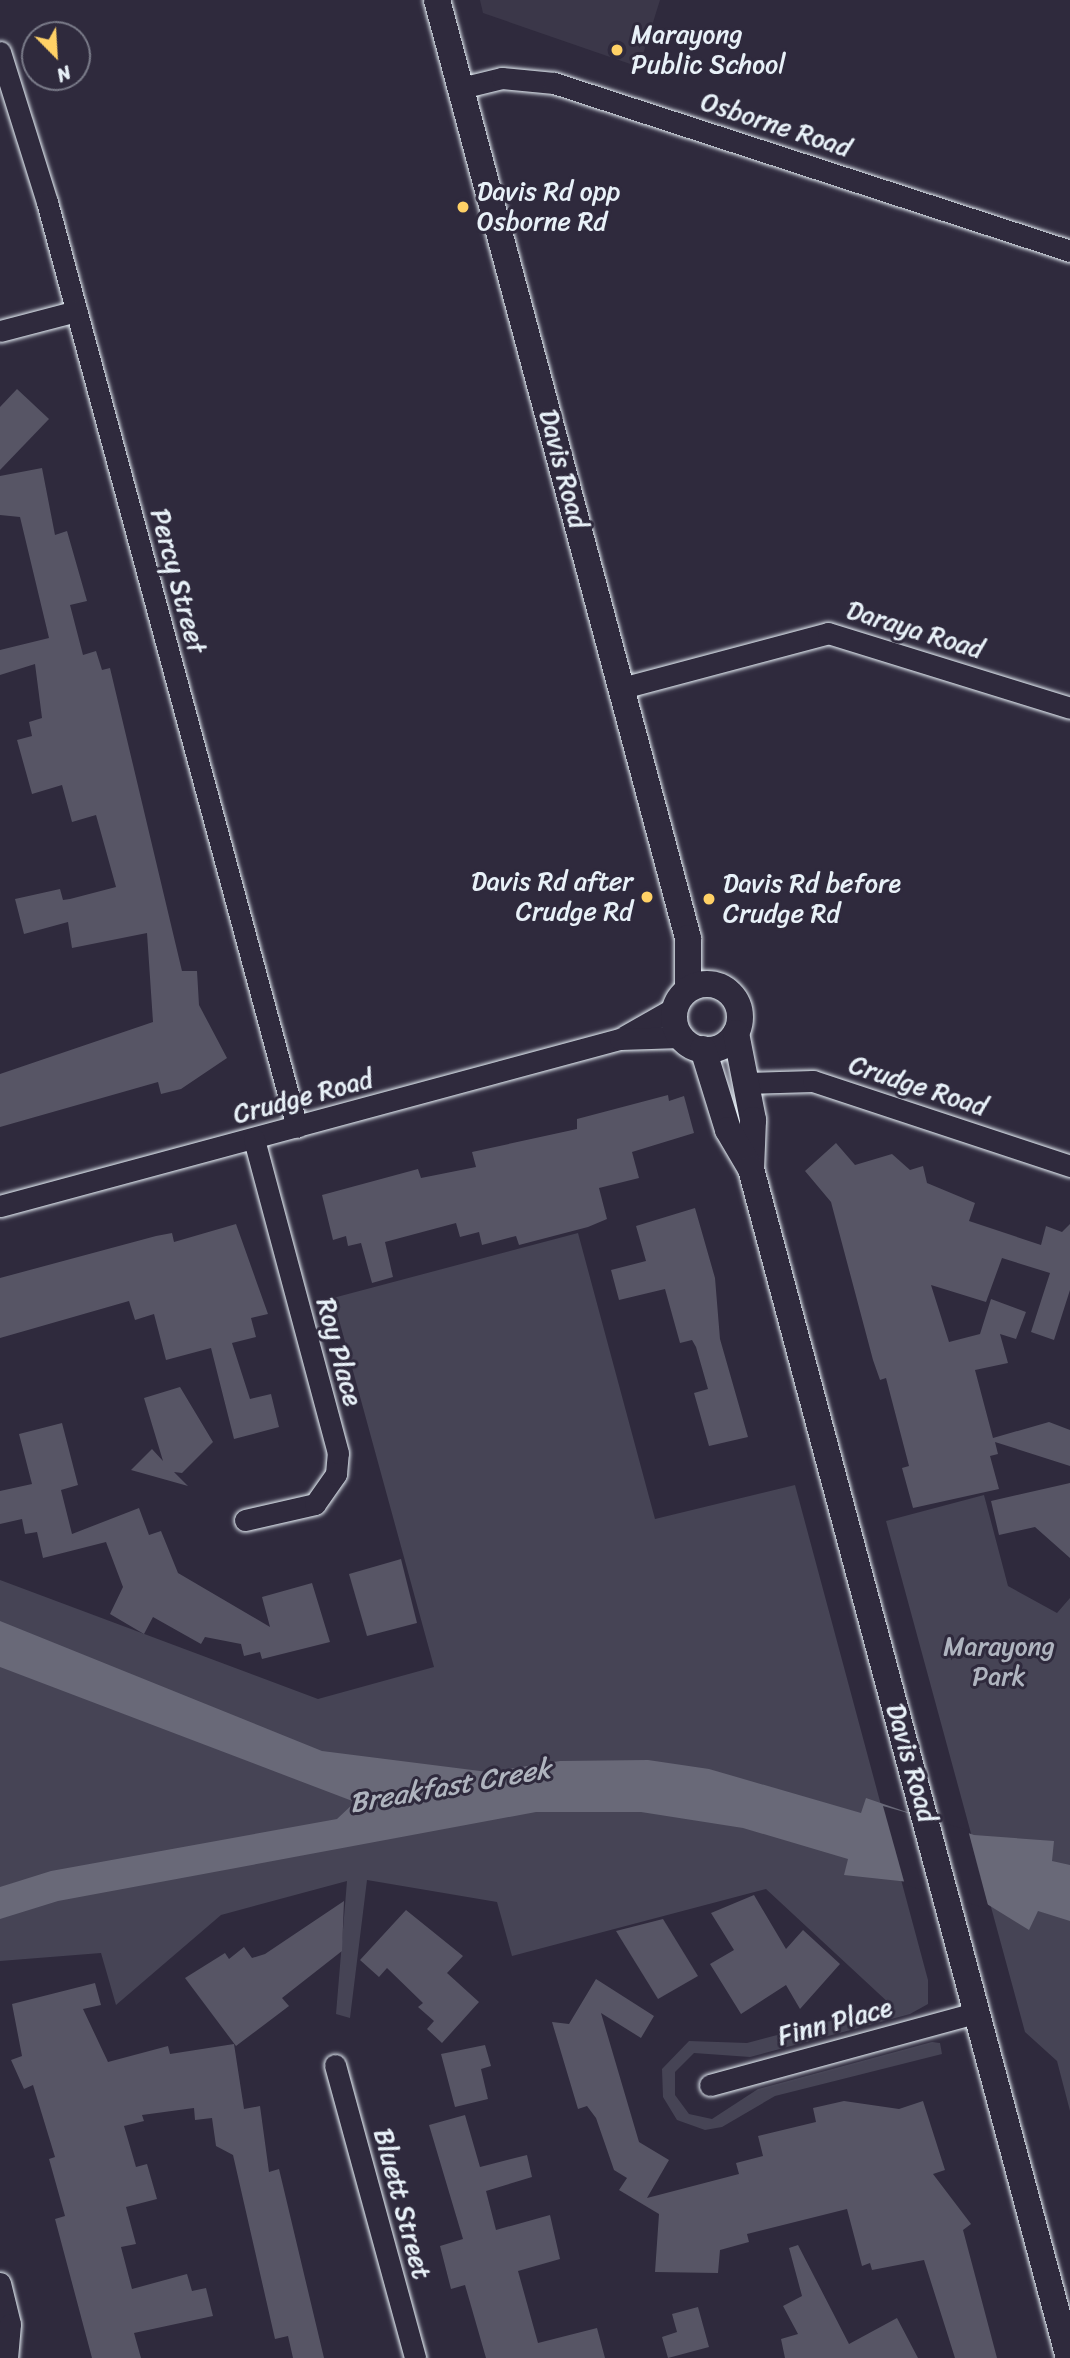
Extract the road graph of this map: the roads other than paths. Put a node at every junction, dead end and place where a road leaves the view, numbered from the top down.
1 (437, 0) edge
2 (0, 52) edge
3 (461, 88) junction
4 (1070, 250) edge
5 (76, 311) junction
6 (0, 331) edge
7 (622, 688) junction
8 (1070, 708) edge
9 (688, 938) junction
10 (721, 986) junction
11 (682, 998) junction
12 (736, 1033) junction
13 (620, 1039) junction
14 (692, 1043) junction
15 (746, 1083) junction
16 (297, 1127) junction
17 (254, 1139) junction
18 (1070, 1166) edge
19 (751, 1169) junction
20 (0, 1206) edge
21 (245, 1520) dead end
22 (975, 2013) junction
23 (335, 2065) dead end
24 (710, 2085) dead end
25 (0, 2283) edge
26 (7, 2358) edge
27 (415, 2358) edge
28 (1069, 2358) edge

1 - 3 street, Davis Road
2 - 5 street, Percy Street
3 - 4 street, Osborne Road
3 - 7 street, Davis Road
5 - 6 street
5 - 16 street, Percy Street
7 - 8 street, Daraya Road
7 - 9 street, Davis Road
9 - 10 street, Davis Road
9 - 11 street, Davis Road
10 - 11 street
10 - 12 street
11 - 13 street, Crudge Road
11 - 14 street
12 - 14 street
12 - 15 street, Davis Road
13 - 14 street, Crudge Road
13 - 16 street, Crudge Road
14 - 19 street, Davis Road
15 - 18 street, Crudge Road
15 - 19 street, Davis Road
16 - 17 street, Crudge Road
17 - 20 street, Crudge Road
17 - 21 street, Roy Place
19 - 22 street, Davis Road
22 - 24 street, Finn Place
22 - 28 street, Davis Road
23 - 27 street, Bluett Street
25 - 26 street

